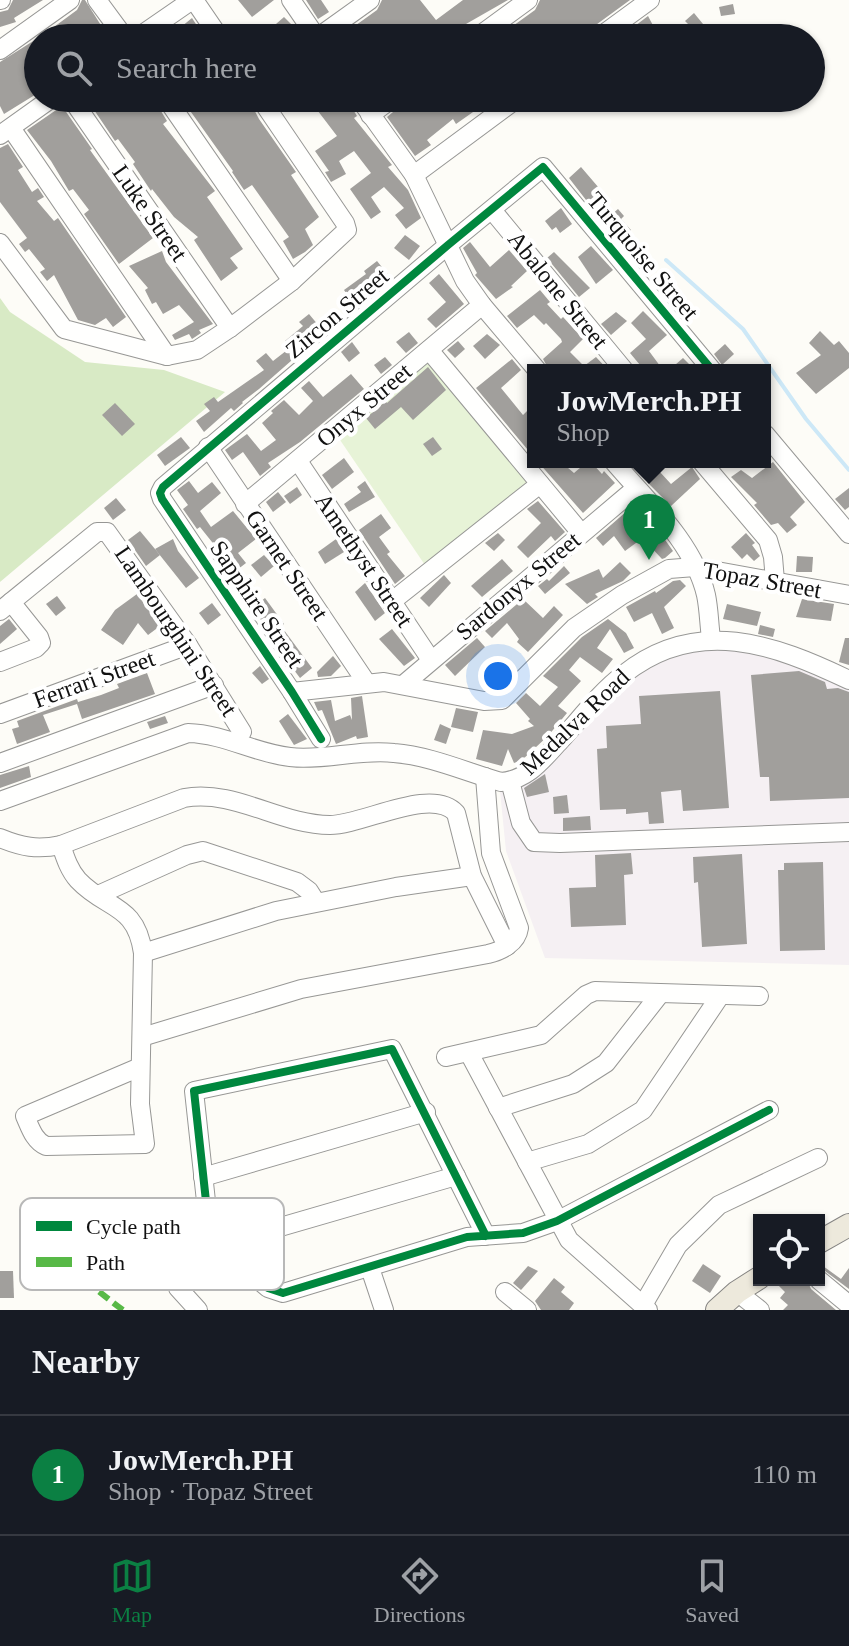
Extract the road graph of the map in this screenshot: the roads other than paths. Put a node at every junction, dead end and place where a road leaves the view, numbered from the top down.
1 (70, 0) edge
2 (97, 0) edge
3 (193, 0) edge
4 (291, 0) edge
5 (370, 0) edge
6 (528, 0) edge
7 (650, 0) edge
8 (36, 24) edge
9 (115, 24) edge
10 (158, 24) edge
11 (210, 24) edge
12 (307, 24) edge
13 (337, 24) edge
14 (495, 24) edge
15 (617, 24) edge
16 (24, 33) edge
17 (0, 50) edge
18 (33, 112) edge
19 (81, 112) edge
20 (176, 112) edge
21 (270, 112) edge
22 (368, 112) edge
23 (374, 112) edge
24 (499, 112) edge
25 (370, 115) junction
26 (5, 132) edge
27 (543, 167) joint
28 (414, 175) junction
29 (492, 210) junction
30 (0, 243) edge
31 (448, 245) junction
32 (292, 281) junction
33 (482, 305) junction
34 (230, 328) junction
35 (429, 350) junction
36 (167, 356) junction
37 (532, 364) edge
38 (619, 364) edge
39 (707, 364) edge
40 (771, 441) edge
41 (208, 447) junction
42 (298, 461) junction
43 (619, 468) edge
44 (707, 468) edge
45 (540, 484) junction
46 (636, 488) junction
47 (160, 493) joint
48 (245, 504) junction
49 (581, 533) junction
50 (849, 534) edge
51 (695, 567) junction
52 (775, 581) junction
53 (849, 595) edge
54 (391, 602) junction
55 (5, 607) edge
56 (711, 638) junction
57 (188, 645) junction
58 (431, 660) junction
59 (0, 662) edge
60 (849, 680) edge
61 (366, 682) junction
62 (214, 685) junction
63 (403, 685) junction
64 (292, 692) junction
65 (0, 714) edge
66 (242, 732) dead end
67 (321, 739) dead end
68 (0, 763) edge
69 (485, 777) junction
70 (510, 781) junction
71 (0, 801) edge
72 (849, 832) edge
73 (0, 838) edge
74 (61, 845) junction
75 (472, 876) junction
76 (98, 895) junction
77 (316, 902) junction
78 (507, 946) junction
79 (143, 953) junction
80 (660, 994) junction
81 (720, 996) junction
82 (759, 996) dead end
83 (142, 1037) junction
84 (469, 1053) junction
85 (446, 1057) dead end
86 (140, 1067) junction
87 (498, 1108) junction
88 (769, 1110) dead end
89 (426, 1112) junction
90 (818, 1158) dead end
91 (527, 1162) junction
92 (456, 1176) junction
93 (203, 1177) junction
94 (205, 1198) edge
95 (557, 1221) junction
96 (284, 1225) edge
97 (848, 1228) edge
98 (486, 1236) junction
99 (825, 1239) edge
100 (370, 1268) junction
101 (753, 1282) edge
102 (825, 1285) edge
103 (180, 1290) edge
104 (271, 1290) edge
105 (505, 1292) dead end
106 (737, 1292) junction
107 (848, 1304) edge
108 (646, 1308) edge
109 (198, 1310) edge
110 (384, 1310) edge
111 (527, 1310) edge
112 (717, 1310) edge
113 (760, 1310) edge

1 - 8 street
2 - 9 street
3 - 10 street
3 - 11 street
4 - 12 street
5 - 13 street
6 - 14 street
7 - 15 street
16 - 17 street
18 - 26 street
19 - 34 street, Luke Street
20 - 32 street
21 - 32 street
22 - 25 street
23 - 25 street
24 - 28 street
25 - 28 street
26 - 36 street
27 - 29 street, Zircon Street
27 - 39 street, Turquoise Street
28 - 31 street
29 - 31 street, Zircon Street
29 - 38 street, Abalone Street
30 - 36 street
31 - 33 street
31 - 41 street, Zircon Street
32 - 34 street
33 - 35 street, Onyx Street
33 - 37 street
34 - 36 street
35 - 42 street, Onyx Street
35 - 45 street
40 - 50 street
41 - 47 street, Zircon Street
41 - 48 street, Garnet Street
42 - 48 street, Onyx Street
42 - 54 street, Amethyst Street
43 - 46 street
44 - 52 street
45 - 49 street
45 - 54 street
46 - 49 street, Sardonyx Street
46 - 51 street
47 - 64 street, Sapphire Street
48 - 61 street, Garnet Street
49 - 58 street, Sardonyx Street
51 - 52 street, Topaz Street
51 - 56 street
51 - 63 street, Topaz Street
52 - 53 street, Topaz Street
54 - 58 street, Amethyst Street
55 - 57 street, Lambourghini Street
55 - 59 street
56 - 60 street, Medalva Road
56 - 70 street, Medalva Road
57 - 62 street, Lambourghini Street
57 - 65 street, Ferrari Street
58 - 63 street, Sardonyx Street
61 - 63 street, Topaz Street
61 - 64 street, Topaz Street
62 - 66 street, Lambourghini Street
62 - 68 street
64 - 67 street, Sapphire Street
69 - 70 street, Medalva Road
69 - 71 street, Medalva Road
69 - 78 street
70 - 72 street
73 - 74 street
74 - 75 street
74 - 76 street
75 - 77 street
75 - 78 street
76 - 77 street
76 - 79 street
77 - 79 street
78 - 83 street
79 - 83 street
80 - 81 street
80 - 84 street
80 - 87 street
81 - 82 street
81 - 91 street
83 - 86 street
84 - 85 street
84 - 87 street
86 - 86 street
87 - 91 street
88 - 95 street
89 - 92 street
89 - 93 street
89 - 93 street
90 - 108 street
91 - 95 street
92 - 96 street
92 - 98 street
93 - 94 street
95 - 98 street
95 - 108 street
97 - 99 main road
98 - 100 street
100 - 104 street
100 - 110 street
101 - 106 main road
102 - 107 street
103 - 109 street
105 - 111 street
106 - 112 main road
106 - 113 street

